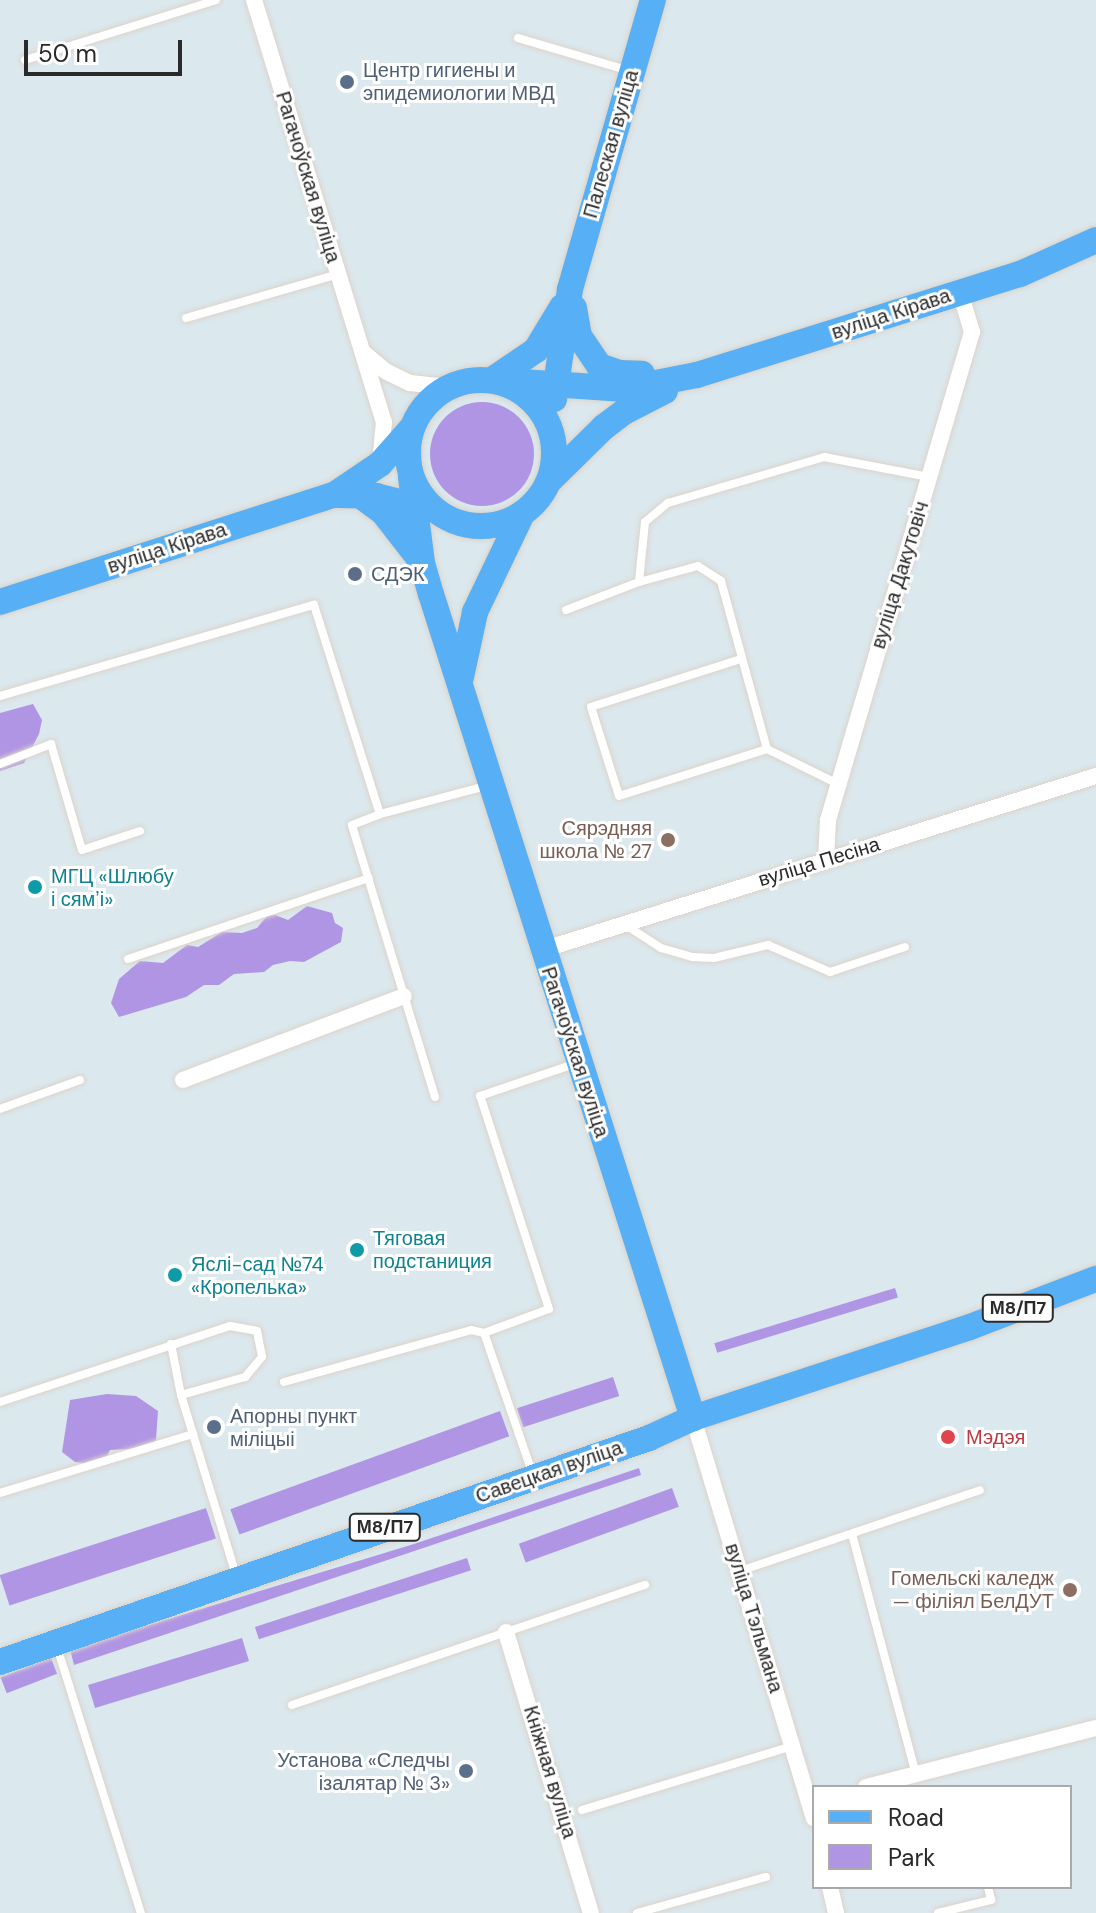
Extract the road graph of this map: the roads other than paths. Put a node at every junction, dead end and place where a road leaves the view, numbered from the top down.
1 (216, 0) edge
2 (254, 0) edge
3 (653, 0) edge
4 (518, 38) dead end
5 (25, 60) dead end
6 (632, 72) junction
7 (1092, 243) edge
8 (338, 274) junction
9 (570, 289) junction
10 (960, 292) junction
11 (186, 318) dead end
12 (364, 353) junction
13 (697, 375) junction
14 (492, 380) junction
15 (557, 384) junction
16 (448, 387) junction
17 (412, 427) junction
18 (550, 427) junction
19 (380, 464) junction
20 (930, 477) junction
21 (549, 481) junction
22 (346, 494) junction
23 (425, 508) junction
24 (522, 514) junction
25 (422, 563) junction
26 (639, 582) junction
27 (0, 602) edge
28 (566, 610) dead end
29 (741, 659) junction
30 (460, 685) junction
31 (0, 696) edge
32 (767, 749) junction
33 (0, 764) edge
34 (1096, 776) edge
35 (838, 784) junction
36 (491, 785) junction
37 (380, 814) junction
38 (140, 831) dead end
39 (826, 859) junction
40 (369, 878) junction
41 (624, 923) junction
42 (905, 947) dead end
43 (542, 950) junction
44 (128, 959) dead end
45 (404, 996) junction
46 (578, 1063) junction
47 (80, 1080) dead end
48 (183, 1080) dead end
49 (435, 1097) dead end
50 (1, 1106) edge
51 (1096, 1279) edge
52 (484, 1333) junction
53 (171, 1344) junction
54 (284, 1382) dead end
55 (181, 1395) junction
56 (0, 1402) edge
57 (693, 1418) junction
58 (193, 1434) junction
59 (534, 1476) junction
60 (980, 1490) dead end
61 (0, 1493) edge
62 (852, 1534) junction
63 (740, 1571) junction
64 (237, 1579) junction
65 (645, 1585) dead end
66 (506, 1632) junction
67 (55, 1643) junction
68 (0, 1662) edge
69 (292, 1705) dead end
70 (1096, 1728) edge
71 (793, 1746) junction
72 (916, 1774) junction
73 (874, 1785) edge
74 (812, 1804) edge
75 (582, 1810) dead end
76 (766, 1877) dead end
77 (830, 1889) edge
78 (988, 1889) edge
79 (141, 1913) edge
80 (591, 1913) edge
81 (637, 1913) edge
82 (836, 1913) edge
83 (938, 1913) edge

1 - 5 lane
2 - 8 street, Рагачоўская вуліца
3 - 6 main road, Палеская вуліца
4 - 6 lane
6 - 9 main road, Палеская вуліца
7 - 10 main road, вуліца Кірава
8 - 11 lane
8 - 12 street, Рагачоўская вуліца
9 - 13 main road
9 - 14 main road, Палеская вуліца
9 - 15 main road, Палеская вуліца
10 - 13 main road, вуліца Кірава
10 - 20 street, вуліца Дакутовіч
12 - 16 street
12 - 19 street, Рагачоўская вуліца
13 - 15 main road, вуліца Кірава
13 - 21 main road, вуліца Кірава
14 - 15 main road, вуліца Кірава
14 - 16 main road
14 - 18 main road
15 - 18 main road, Палеская вуліца
16 - 17 main road
17 - 19 main road, вуліца Кірава
17 - 23 main road, Рагачоўская вуліца
18 - 21 main road
19 - 22 main road, вуліца Кірава
20 - 26 lane
20 - 35 street, вуліца Дакутовіч
21 - 24 main road
22 - 23 main road, вуліца Кірава
22 - 25 main road
22 - 27 main road, вуліца Кірава
23 - 24 main road
23 - 25 main road, Рагачоўская вуліца
24 - 30 main road, Рагачоўская вуліца
25 - 30 main road, Рагачоўская вуліца
26 - 28 lane
26 - 29 lane
29 - 32 lane
29 - 32 lane
30 - 36 main road, Рагачоўская вуліца
31 - 37 lane
32 - 35 lane
33 - 38 lane
34 - 39 street, вуліца Песіна
35 - 39 street, вуліца Дакутовіч
36 - 37 lane
36 - 43 main road, Рагачоўская вуліца
37 - 40 lane
39 - 41 street, вуліца Песіна
40 - 44 lane
40 - 45 lane
41 - 42 lane
41 - 43 street, вуліца Песіна
43 - 46 main road, Рагачоўская вуліца
45 - 48 street
45 - 49 lane
46 - 52 lane
46 - 57 main road, Рагачоўская вуліца
47 - 50 lane
51 - 57 main road, Савецкая вуліца / М8/П7
52 - 54 lane
52 - 59 lane
53 - 55 lane
53 - 55 lane
53 - 56 lane
55 - 58 lane
57 - 59 main road, Савецкая вуліца / М8/П7
57 - 63 street, вуліца Тэльмана
58 - 61 lane
58 - 64 lane
59 - 64 main road, Савецкая вуліца / М8/П7
60 - 62 lane
62 - 63 lane
62 - 72 lane
63 - 71 street, вуліца Тэльмана
64 - 67 main road, Савецкая вуліца / М8/П7
65 - 66 lane
66 - 69 lane
66 - 80 street, Кніжная вуліца
67 - 68 main road, Савецкая вуліца / М8/П7
67 - 79 lane
70 - 72 street
71 - 74 street, вуліца Тэльмана
71 - 75 lane
72 - 73 street
76 - 81 lane
77 - 82 street
78 - 83 lane

